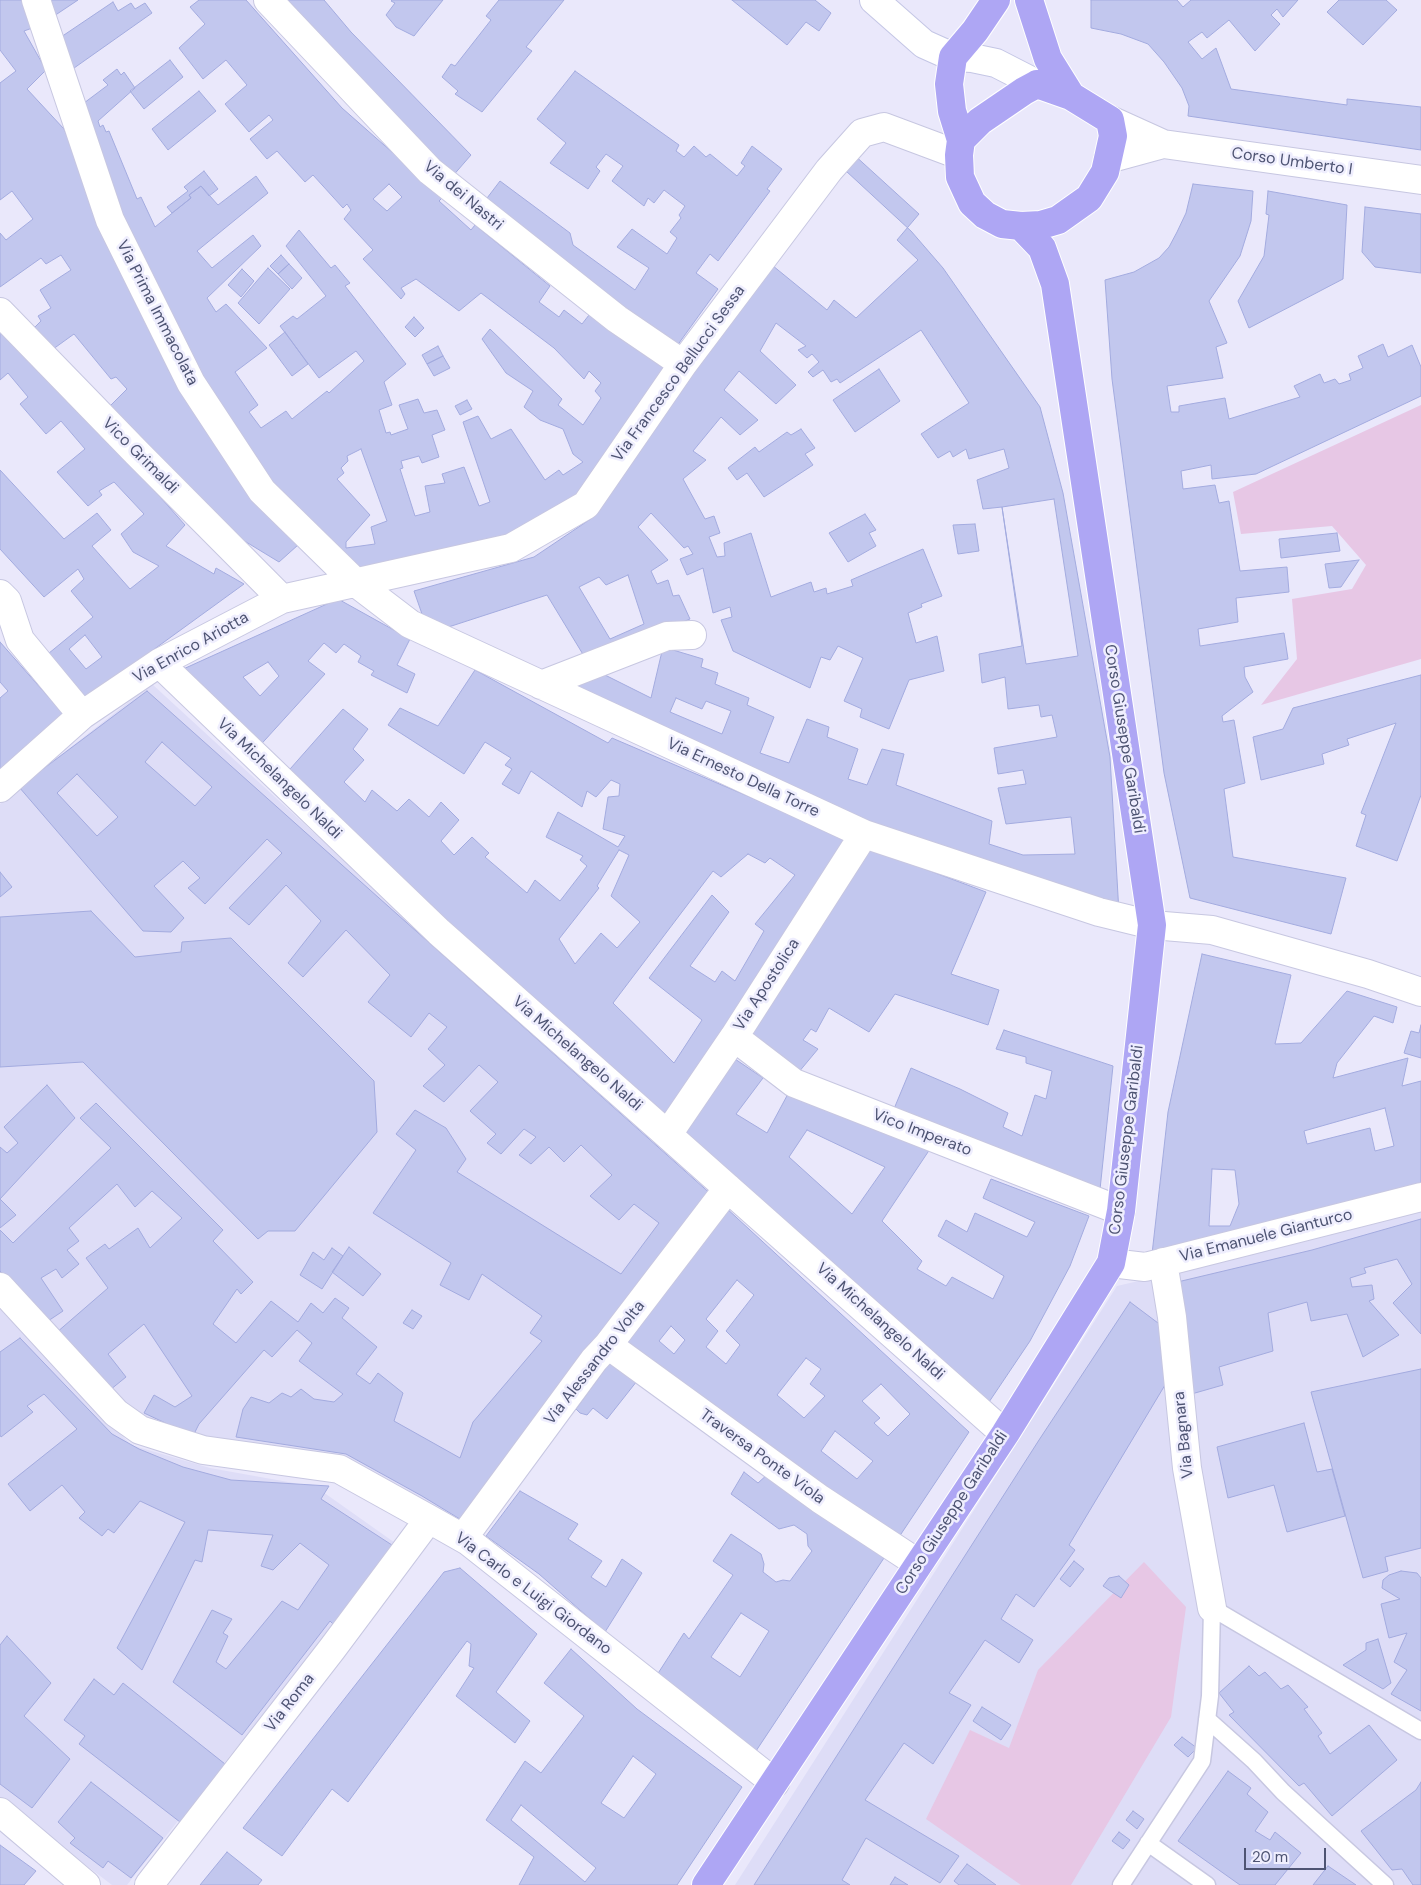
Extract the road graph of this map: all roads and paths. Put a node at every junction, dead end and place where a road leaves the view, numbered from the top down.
1 (36, 0) edge
2 (268, 0) edge
3 (996, 0) edge
4 (1029, 0) edge
5 (882, 7) edge
6 (953, 57) junction
7 (1038, 84) junction
8 (1071, 96) junction
9 (1110, 120) junction
10 (1163, 144) junction
11 (960, 148) junction
12 (1108, 159) junction
13 (1421, 180) edge
14 (1071, 211) junction
15 (1020, 226) junction
16 (1055, 284) junction
17 (0, 312) edge
18 (683, 364) junction
19 (355, 582) junction
20 (0, 594) edge
21 (282, 599) junction
22 (692, 635) dead end
23 (158, 663) junction
24 (541, 685) junction
25 (82, 716) junction
26 (0, 788) edge
27 (864, 834) junction
28 (1152, 925) junction
29 (1421, 992) edge
30 (734, 1037) junction
31 (668, 1134) junction
32 (728, 1188) junction
33 (1421, 1197) edge
34 (1121, 1211) junction
35 (1111, 1262) junction
36 (1163, 1262) junction
37 (0, 1287) edge
38 (608, 1346) junction
39 (1005, 1434) junction
40 (429, 1519) junction
41 (463, 1538) junction
42 (919, 1564) junction
43 (1212, 1608) junction
44 (1207, 1719) junction
45 (1421, 1730) edge
46 (775, 1783) junction
47 (0, 1812) edge
48 (1148, 1843) junction
49 (86, 1885) edge
50 (149, 1885) edge
51 (706, 1885) edge
52 (1121, 1885) edge
53 (1206, 1885) edge
54 (1385, 1885) edge

1 - 19 street, Via Prima Immacolata
2 - 18 street, Via dei Nastri
3 - 6 main road
4 - 8 main road
5 - 6 street
6 - 7 street
6 - 11 main road
7 - 8 main road
7 - 11 main road
8 - 9 main road
9 - 10 street, Corso Umberto I
9 - 12 main road
10 - 12 street, Corso Umberto I
10 - 13 street, Corso Umberto I
11 - 15 main road
11 - 18 street, Via Francesco Bellucci Sessa
12 - 14 main road
14 - 15 main road
14 - 16 main road, Corso Giuseppe Garibaldi
15 - 16 main road, Corso Giuseppe Garibaldi
16 - 28 main road, Corso Giuseppe Garibaldi
17 - 21 street, Vico Grimaldi
18 - 19 street, Via Francesco Bellucci Sessa
19 - 21 street, Via Enrico Ariotta
19 - 24 street, Via Ernesto Della Torre
20 - 25 street
21 - 23 street, Via Enrico Ariotta
22 - 24 street
23 - 25 street, Via Enrico Ariotta
23 - 31 street, Via Michelangelo Naldi
24 - 27 street, Via Ernesto Della Torre
25 - 26 street, Via Enrico Ariotta
27 - 28 street, Via Ernesto Della Torre
27 - 30 street, Via Apostolica
28 - 29 street, Via Ernesto Della Torre
28 - 34 main road, Corso Giuseppe Garibaldi
30 - 31 street, Via Apostolica
30 - 34 street, Vico Imperato
31 - 32 street, Via Michelangelo Naldi
32 - 38 street, Via Alessandro Volta
32 - 39 street, Via Michelangelo Naldi
33 - 36 street, Via Emanuele Gianturco
34 - 35 main road, Corso Giuseppe Garibaldi
35 - 36 street, Via Emanuele Gianturco
35 - 39 main road, Corso Giuseppe Garibaldi
36 - 43 street, Via Bagnara
37 - 40 street, Via Carlo e Luigi Giordano
38 - 41 street, Via Alessandro Volta
38 - 42 street, Traversa Ponte Viola
39 - 42 main road, Corso Giuseppe Garibaldi
40 - 41 street, Via Carlo e Luigi Giordano
40 - 50 street, Via Roma
41 - 46 street, Via Carlo e Luigi Giordano
42 - 46 main road, Corso Giuseppe Garibaldi
43 - 44 lane
43 - 45 lane
44 - 48 lane
44 - 54 lane
46 - 51 main road, Corso Giuseppe Garibaldi
47 - 49 street
48 - 52 lane
48 - 53 lane

